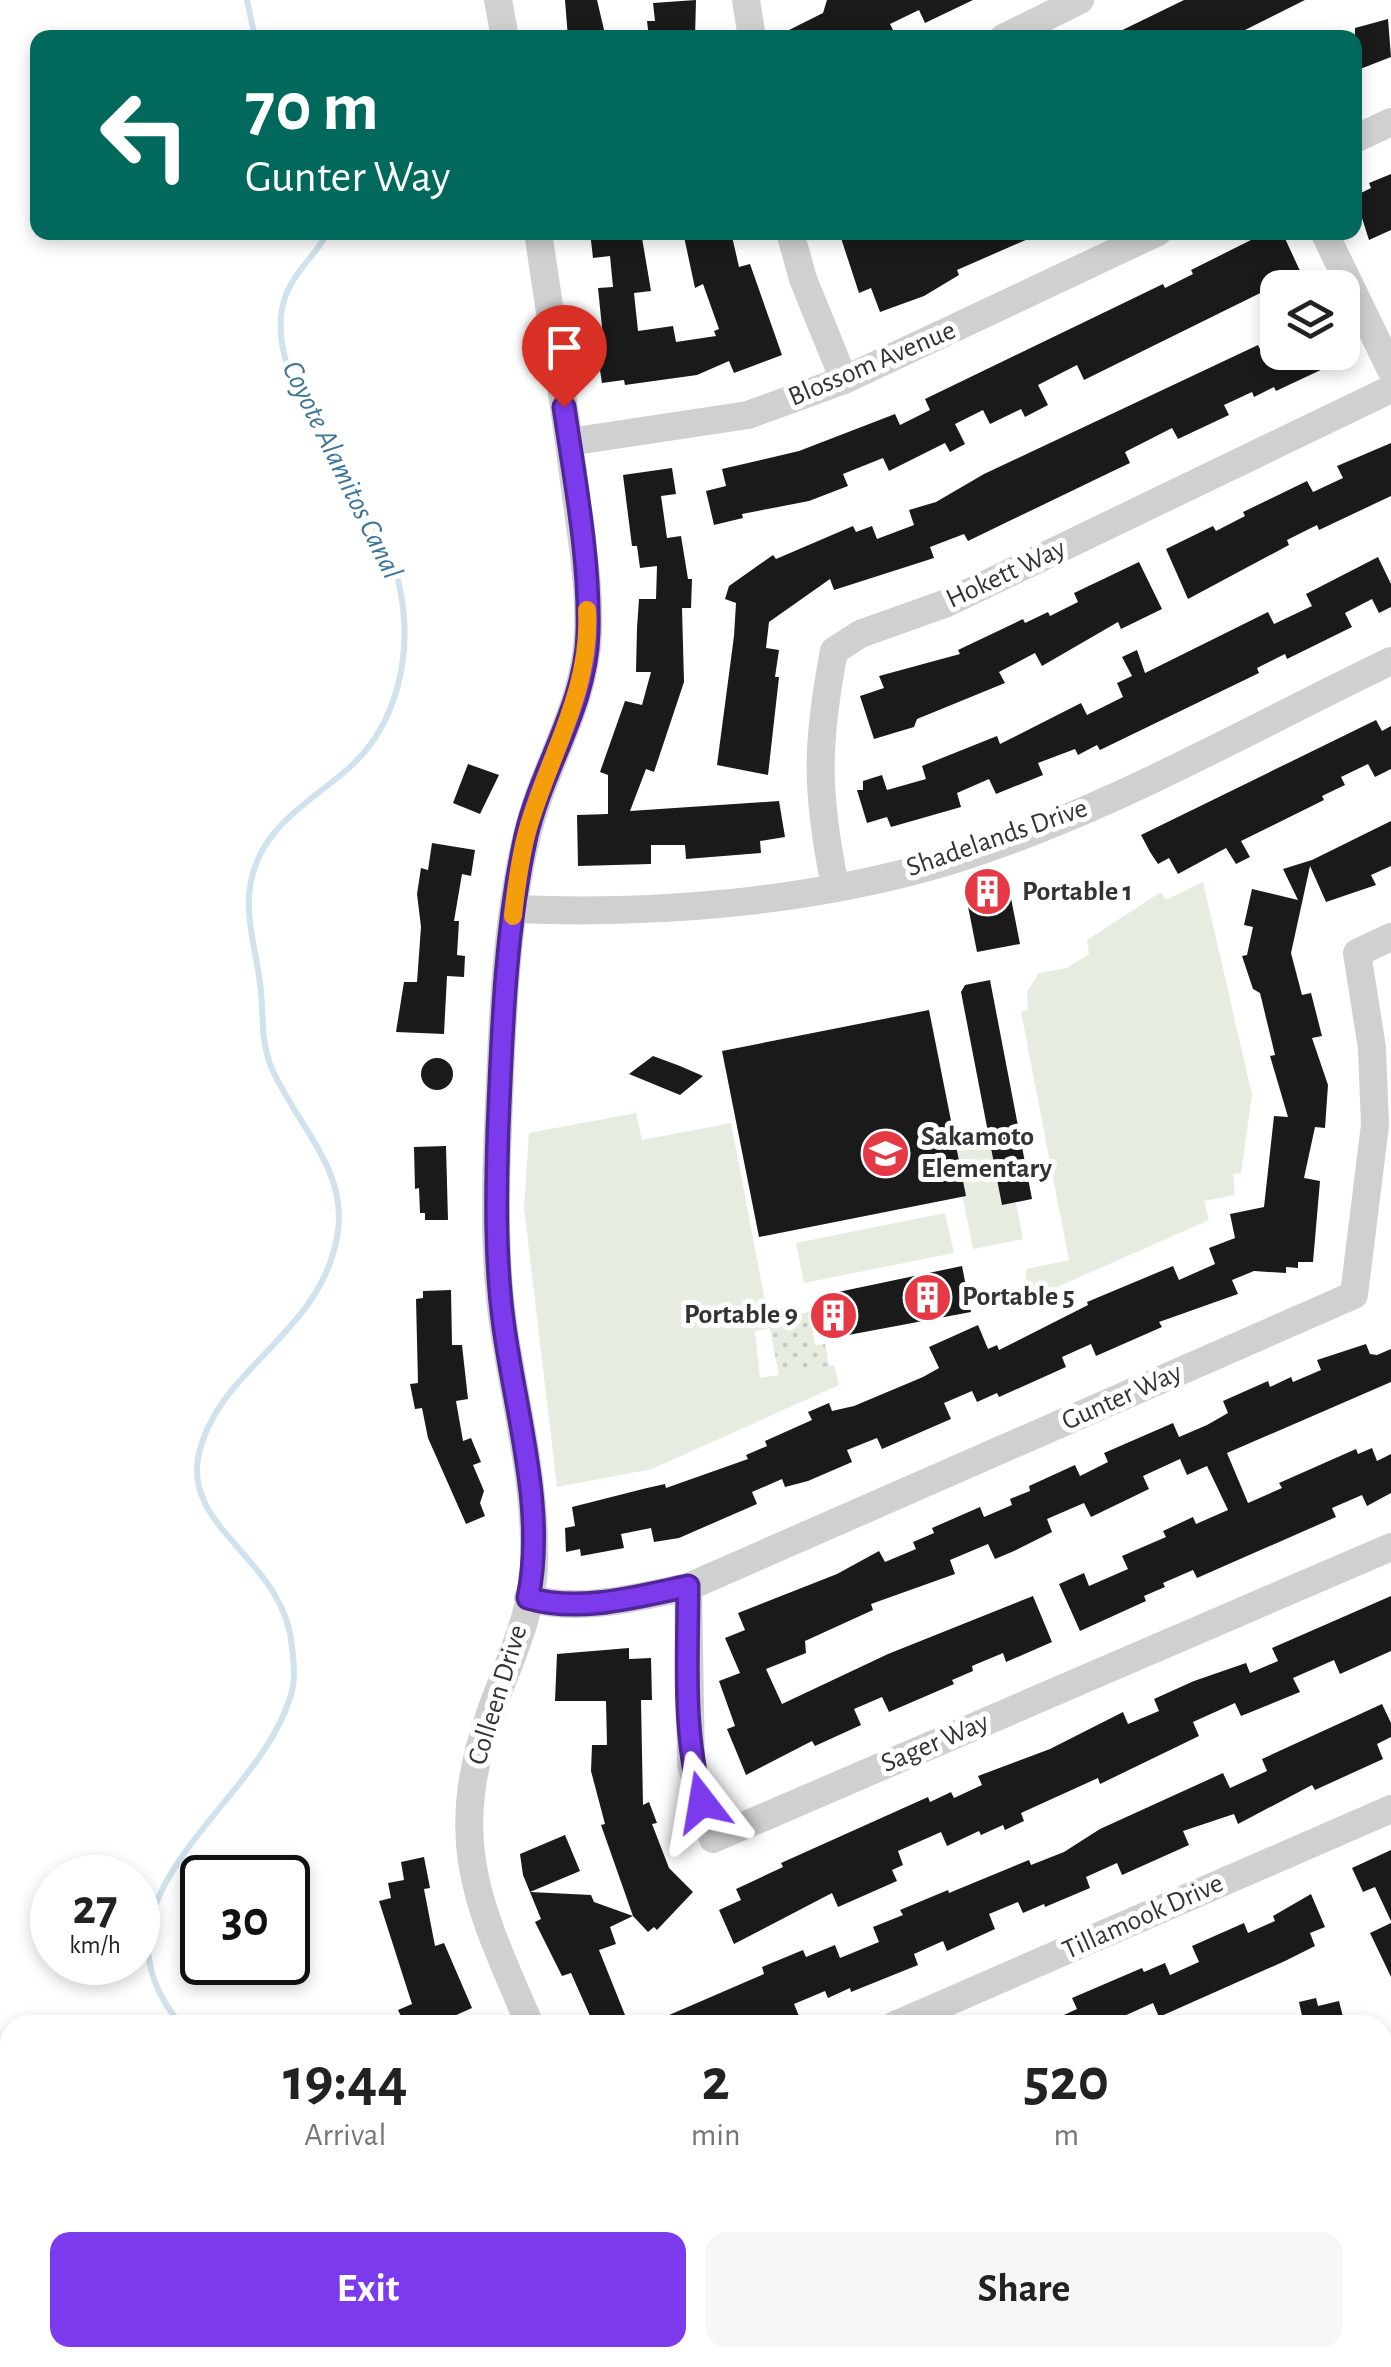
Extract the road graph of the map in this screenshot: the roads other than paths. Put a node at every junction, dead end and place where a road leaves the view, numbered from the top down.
1 (498, 0) edge
2 (746, 0) edge
3 (1080, 0) edge
4 (504, 30) edge
5 (751, 30) edge
6 (1019, 30) edge
7 (1391, 122) edge
8 (1362, 136) edge
9 (539, 240) edge
10 (792, 240) edge
11 (1141, 240) edge
12 (1328, 240) edge
13 (1391, 370) edge
14 (844, 380) junction
15 (1391, 388) edge
16 (569, 442) junction
17 (1391, 661) edge
18 (835, 886) junction
19 (514, 908) junction
20 (1391, 937) edge
21 (1391, 1546) edge
22 (688, 1586) junction
23 (528, 1598) junction
24 (1391, 1808) edge
25 (526, 2015) edge
26 (918, 2015) edge

1 - 4 street
2 - 5 street
3 - 6 street
7 - 8 street
9 - 16 street, Colleen Drive
10 - 14 street
11 - 14 street, Blossom Avenue
12 - 13 street
14 - 16 street, Blossom Avenue
15 - 18 street, Hokett Way
16 - 19 street, Colleen Drive
17 - 18 street, Shadelands Drive
18 - 19 street, Shadelands Drive
19 - 23 street, Colleen Drive
20 - 22 street, Gunter Way
21 - 22 street, Sager Way
22 - 23 street, Gunter Way
23 - 25 street, Colleen Drive
24 - 26 street, Tillamook Drive

